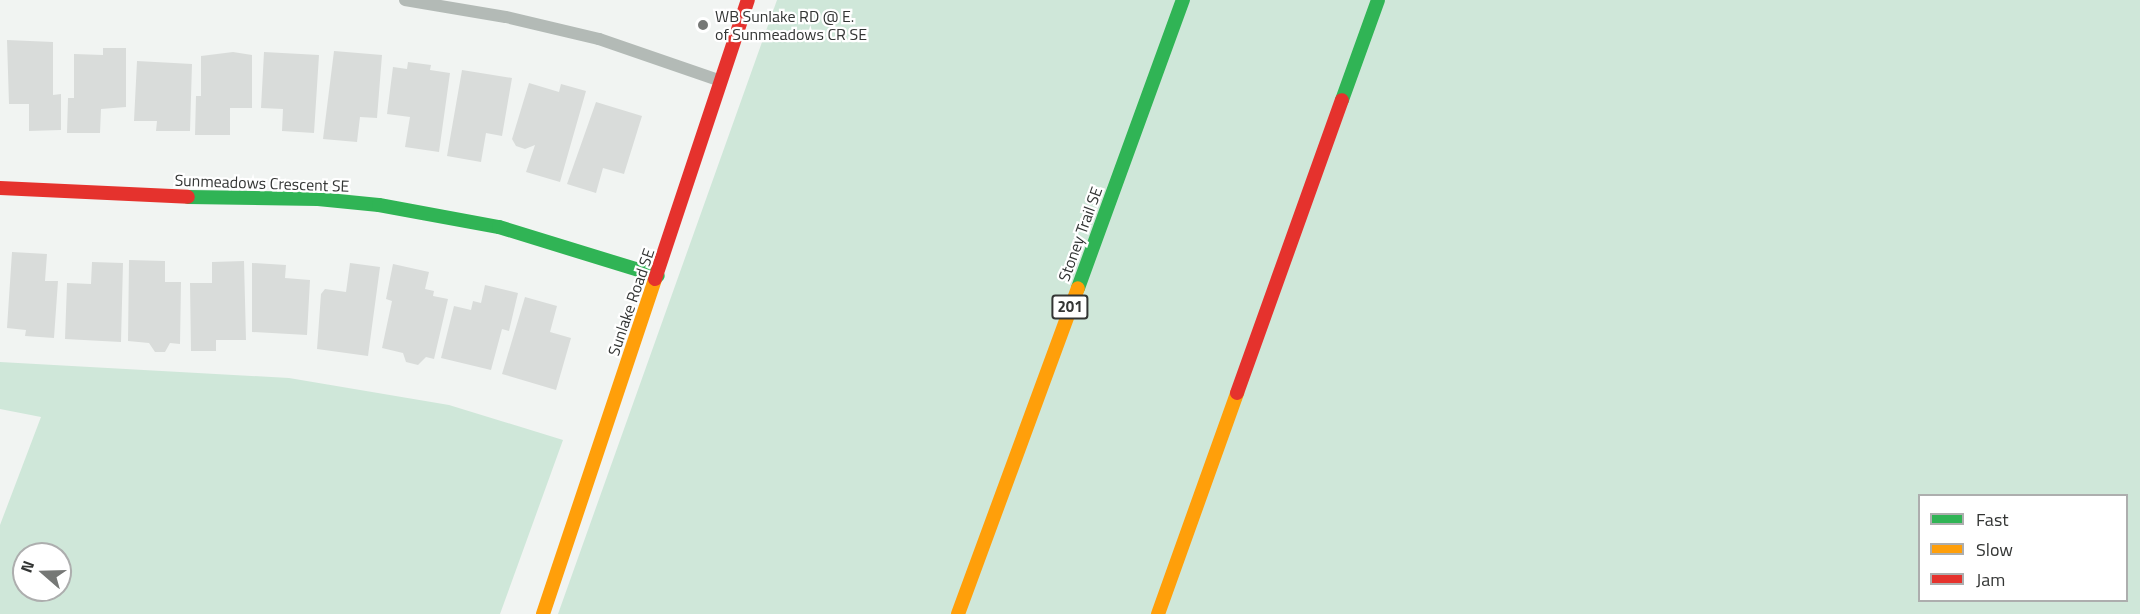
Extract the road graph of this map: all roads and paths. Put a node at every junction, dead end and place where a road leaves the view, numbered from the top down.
1 (405, 0) edge
2 (748, 0) edge
3 (1183, 0) edge
4 (1378, 0) edge
5 (722, 81) junction
6 (0, 188) edge
7 (658, 276) junction
8 (543, 614) edge
9 (958, 614) edge
10 (1158, 614) edge

1 - 5 lane
2 - 5 main road, Sunlake Road SE
3 - 9 main road, Stoney Trail SE / 201
4 - 10 main road
5 - 7 main road, Sunlake Road SE
6 - 7 main road, Sunmeadows Crescent SE
7 - 8 main road, Sunlake Road SE

